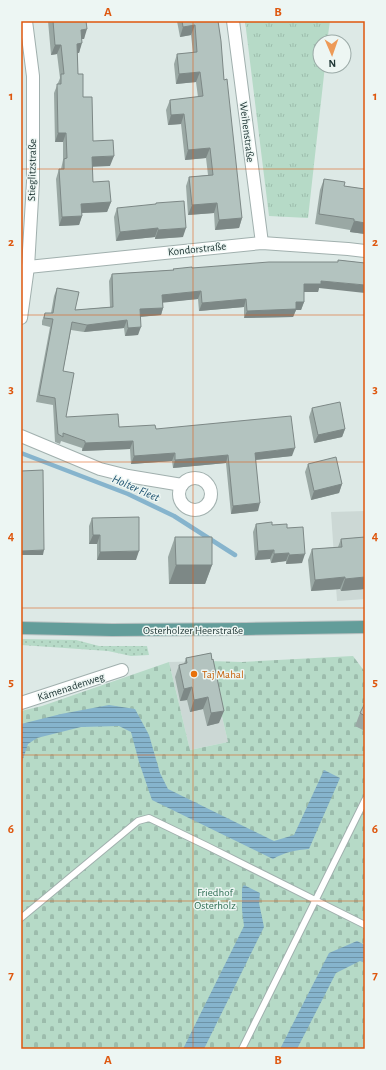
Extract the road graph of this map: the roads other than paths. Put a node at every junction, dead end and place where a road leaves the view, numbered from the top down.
1 (26, 21) edge
2 (233, 21) edge
3 (262, 243) junction
4 (365, 251) edge
5 (28, 267) junction
6 (21, 318) edge
7 (21, 436) edge
8 (182, 485) dead end
9 (365, 627) edge
10 (21, 628) edge
11 (122, 670) dead end
12 (21, 703) edge
13 (365, 800) edge
14 (316, 900) junction
15 (21, 918) edge
16 (365, 925) edge
17 (242, 1049) edge

1 - 5 street, Stieglitzstraße
2 - 3 street, Weihenstraße
3 - 4 street, Kondorstraße
3 - 5 street, Kondorstraße
5 - 6 street, Stieglitzstraße
7 - 8 street
9 - 10 main road, Osterholzer Heerstraße
11 - 12 street, Kämenadenweg
13 - 14 lane
14 - 15 lane
14 - 16 lane
14 - 17 lane

